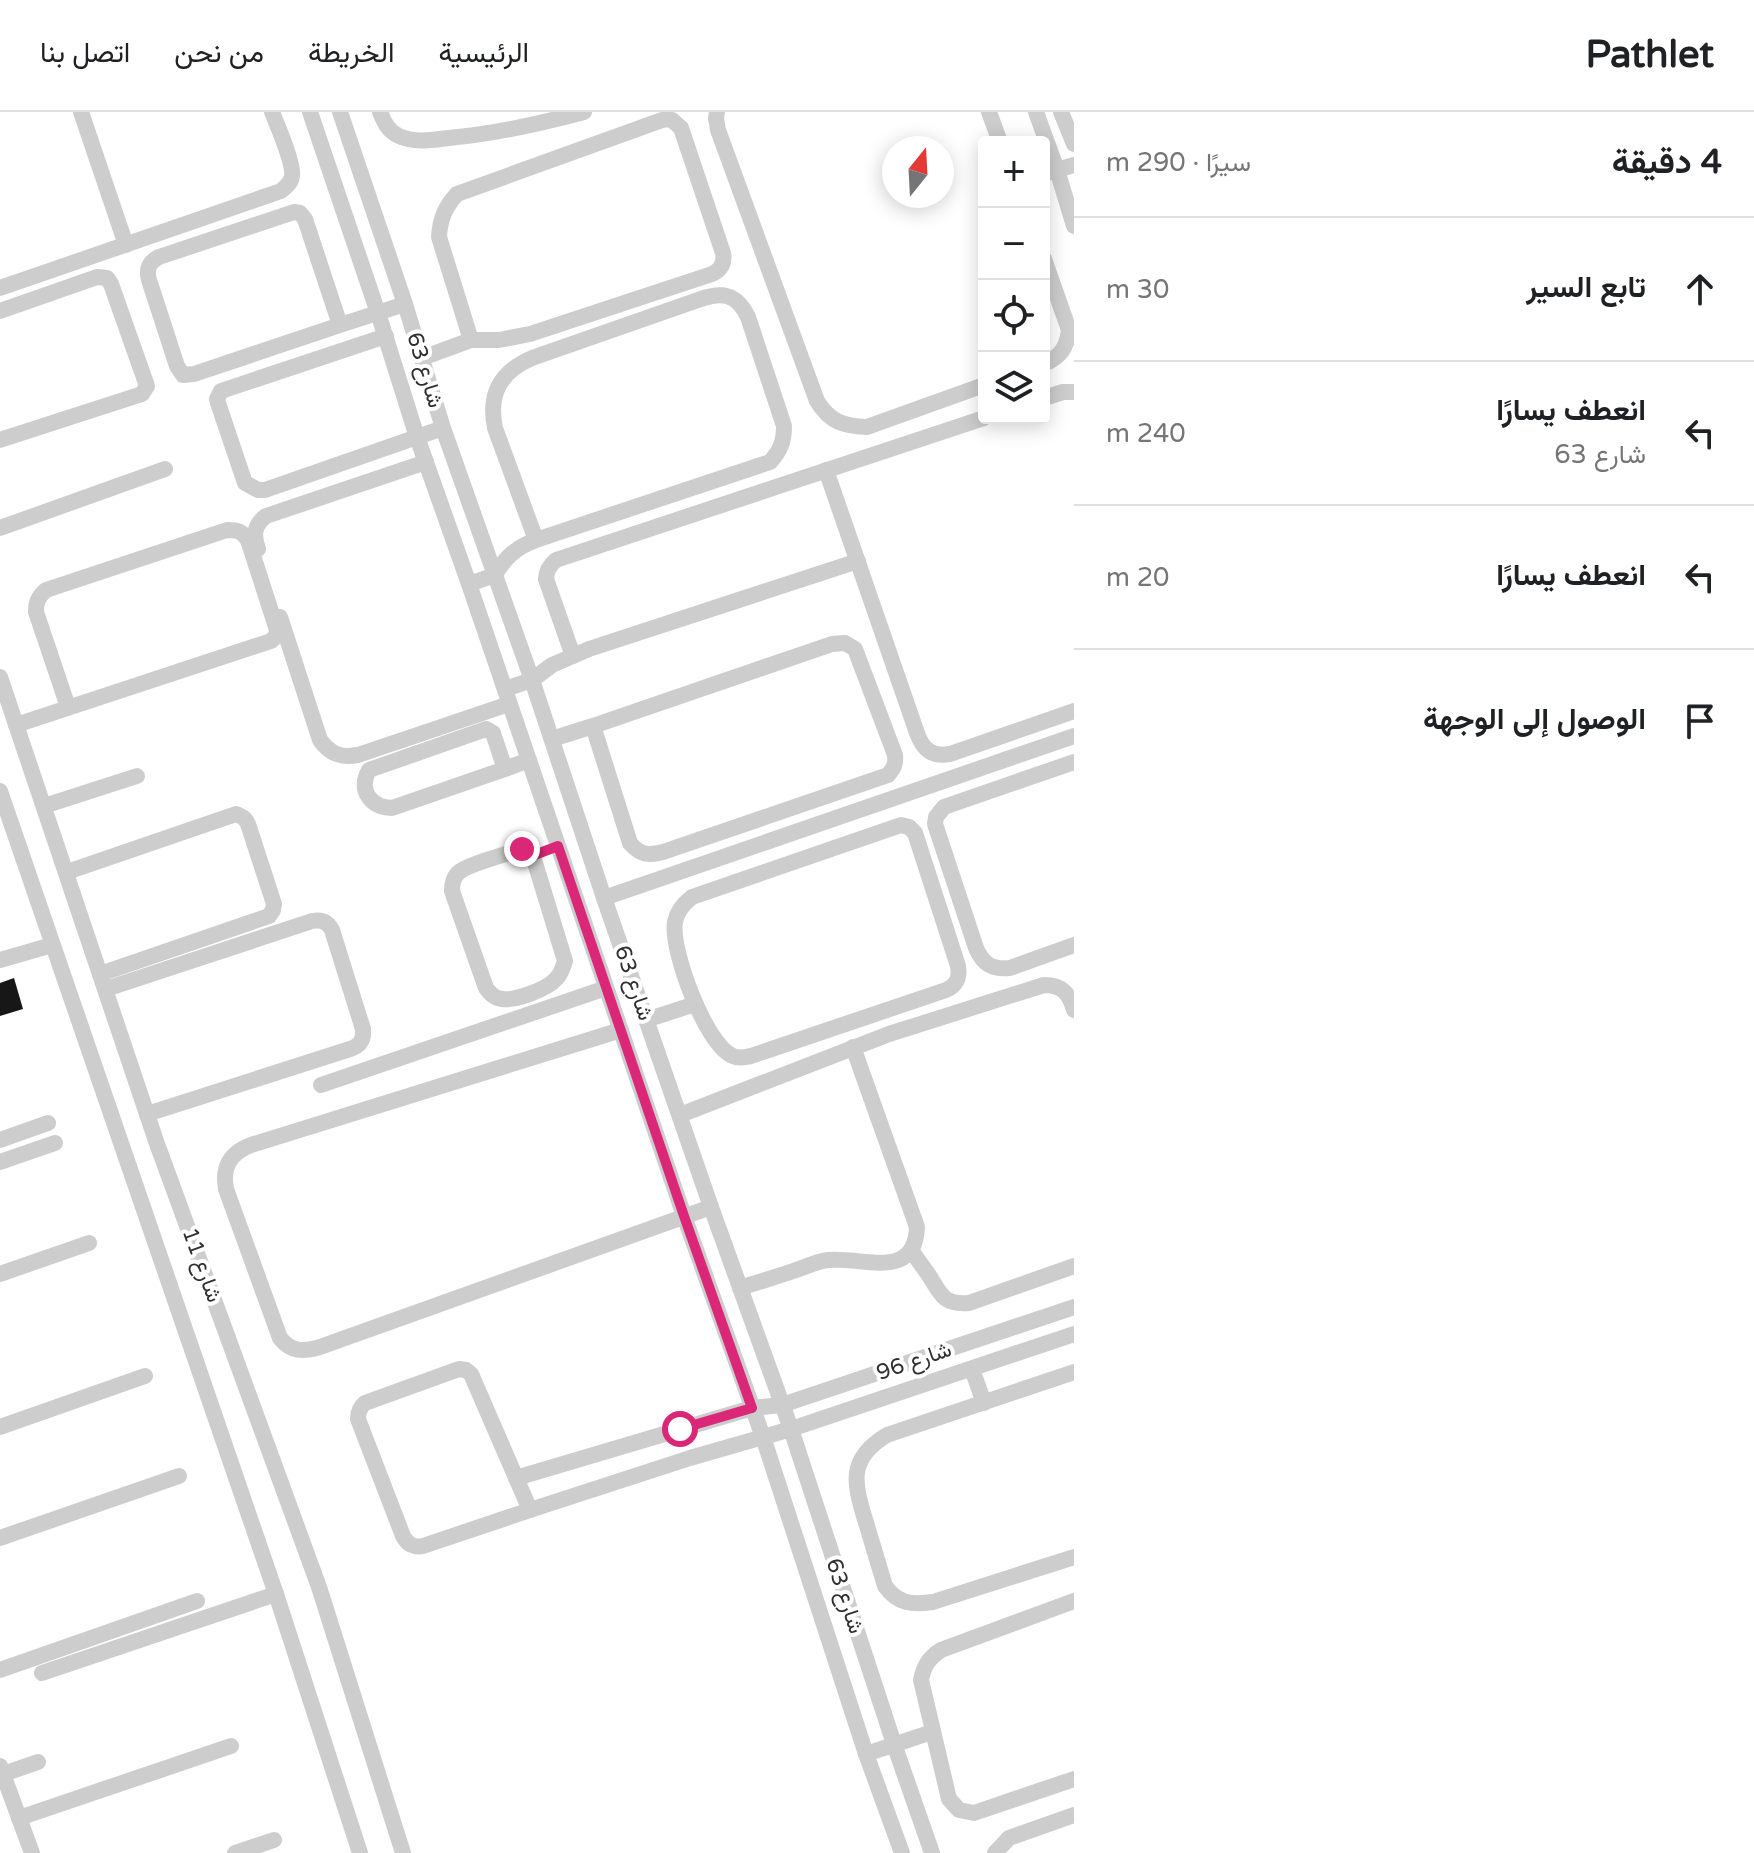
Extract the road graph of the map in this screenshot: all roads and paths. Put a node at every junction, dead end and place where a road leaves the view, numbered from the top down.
1 (81, 112) edge
2 (272, 112) edge
3 (310, 112) edge
4 (340, 112) edge
5 (380, 112) edge
6 (584, 112) edge
7 (717, 112) edge
8 (989, 112) edge
9 (1036, 112) edge
10 (1061, 112) edge
11 (998, 136) edge
12 (1042, 136) edge
13 (1074, 144) edge
14 (1074, 165) edge
15 (1050, 172) edge
16 (1074, 226) edge
17 (126, 245) junction
18 (1050, 276) edge
19 (0, 288) edge
20 (405, 304) junction
21 (0, 311) edge
22 (378, 313) junction
23 (340, 325) junction
24 (386, 336) junction
25 (471, 340) junction
26 (422, 358) junction
27 (1050, 361) edge
28 (978, 387) edge
29 (1074, 392) edge
30 (1050, 396) edge
31 (978, 420) edge
32 (443, 428) junction
33 (417, 437) junction
34 (0, 440) edge
35 (426, 462) junction
36 (165, 469) dead end
37 (826, 470) junction
38 (0, 528) edge
39 (536, 540) junction
40 (858, 561) junction
41 (495, 575) junction
42 (469, 584) junction
43 (573, 656) junction
44 (0, 677) edge
45 (532, 680) junction
46 (507, 696) junction
47 (68, 707) junction
48 (1074, 711) edge
49 (16, 725) junction
50 (593, 726) junction
51 (1074, 736) edge
52 (552, 739) junction
53 (529, 760) junction
54 (1074, 762) edge
55 (505, 769) junction
56 (137, 776) dead end
57 (0, 791) edge
58 (44, 806) junction
59 (3, 811) edge
60 (582, 830) junction
61 (8, 842) edge
62 (557, 842) junction
63 (532, 856) junction
64 (67, 872) junction
65 (604, 898) junction
66 (52, 945) junction
67 (1074, 945) edge
68 (594, 953) junction
69 (0, 960) edge
70 (565, 961) junction
71 (103, 981) junction
72 (606, 988) junction
73 (695, 1004) junction
74 (1074, 1010) edge
75 (646, 1020) junction
76 (621, 1030) junction
77 (853, 1047) junction
78 (665, 1071) junction
79 (638, 1080) junction
80 (321, 1085) dead end
81 (147, 1114) junction
82 (680, 1115) junction
83 (48, 1123) dead end
84 (0, 1140) edge
85 (55, 1143) dead end
86 (0, 1162) edge
87 (711, 1207) junction
88 (684, 1216) junction
89 (89, 1243) dead end
90 (911, 1250) junction
91 (1074, 1266) edge
92 (0, 1274) edge
93 (740, 1288) junction
94 (1074, 1307) edge
95 (1074, 1334) edge
96 (972, 1369) junction
97 (1074, 1372) edge
98 (145, 1376) dead end
99 (984, 1403) junction
100 (782, 1405) junction
101 (752, 1408) junction
102 (0, 1427) edge
103 (680, 1429) junction
104 (791, 1429) junction
105 (763, 1437) junction
106 (690, 1458) junction
107 (179, 1476) dead end
108 (516, 1478) junction
109 (530, 1510) junction
110 (0, 1538) edge
111 (1074, 1557) edge
112 (276, 1594) junction
113 (197, 1601) dead end
114 (1074, 1601) edge
115 (0, 1670) edge
116 (42, 1673) dead end
117 (932, 1732) junction
118 (894, 1744) junction
119 (231, 1746) dead end
120 (866, 1754) junction
121 (38, 1762) dead end
122 (1, 1770) edge
123 (1074, 1779) edge
124 (1074, 1815) edge
125 (19, 1818) junction
126 (274, 1840) dead end
127 (32, 1853) edge
128 (235, 1853) edge
129 (360, 1853) edge
130 (403, 1853) edge
131 (902, 1853) edge
132 (932, 1853) edge
133 (995, 1853) edge

1 - 17 street
2 - 17 street
3 - 22 street, شارع 63
4 - 20 street, شارع 63
5 - 6 street
7 - 28 street
8 - 11 street
9 - 12 street
10 - 13 street
14 - 15 street
15 - 16 street
17 - 19 street
18 - 27 street
20 - 22 street
20 - 26 street, شارع 63
21 - 34 street
22 - 23 street
22 - 24 street, شارع 63
23 - 23 street
24 - 33 street, شارع 63
24 - 33 street
25 - 25 street
25 - 26 street
26 - 32 street, شارع 63
29 - 30 street
31 - 37 street
32 - 33 street
32 - 41 street, شارع 63
33 - 35 street, شارع 63
35 - 42 street, شارع 63
35 - 46 street
36 - 38 street
37 - 40 street
37 - 43 street
39 - 39 street
39 - 41 street
40 - 43 street
40 - 48 street
41 - 42 street
41 - 45 street, شارع 63
42 - 46 street, شارع 63
43 - 45 street
44 - 49 street, شارع 11
45 - 46 street
45 - 52 street, شارع 63
46 - 53 street, شارع 63
47 - 47 street
47 - 49 street
49 - 58 street, شارع 11
50 - 50 street
50 - 52 street
51 - 65 street
52 - 60 street, شارع 63
53 - 55 street
53 - 62 street, شارع 63
54 - 67 street
55 - 55 street
56 - 58 street
57 - 59 street, شارع 11
58 - 64 street, شارع 11
59 - 61 street, شارع 11
60 - 62 street
60 - 65 street, شارع 63
61 - 66 street, شارع 11
62 - 63 street
62 - 68 street, شارع 63
63 - 70 street
63 - 70 street
64 - 71 street, شارع 11
64 - 71 street
65 - 75 street, شارع 63
66 - 69 street
66 - 112 street, شارع 11
68 - 70 street
68 - 72 street, شارع 63
71 - 81 street, شارع 11
71 - 81 street
72 - 76 street, شارع 63
72 - 80 street
73 - 73 street
73 - 75 street
74 - 77 street
75 - 78 street, شارع 63
76 - 79 street, شارع 63
76 - 88 street
77 - 82 street
77 - 90 street
78 - 79 street
78 - 82 street, شارع 63
79 - 88 street, شارع 63
81 - 130 street, شارع 11
82 - 87 street, شارع 63
83 - 84 street
85 - 86 street
87 - 88 street
87 - 93 street, شارع 63
88 - 101 street, شارع 63
89 - 92 street
90 - 91 street
90 - 93 street
93 - 100 street, شارع 63
94 - 100 street, شارع 96
95 - 96 street, شارع 96
96 - 99 street
96 - 104 street, شارع 96
97 - 99 street
98 - 102 street
99 - 111 street
100 - 101 street, شارع 96
100 - 104 street, شارع 63
101 - 103 street, شارع 96
101 - 105 street, شارع 63
103 - 106 street
103 - 108 street, شارع 96
104 - 105 street, شارع 96
104 - 118 street, شارع 63
105 - 106 street, شارع 96
105 - 120 street, شارع 63
106 - 109 street, شارع 96
107 - 110 street
108 - 109 street
108 - 109 street, شارع 96
112 - 116 street
112 - 129 street, شارع 11
113 - 115 street
114 - 117 street
117 - 118 street
117 - 123 street
118 - 120 street
118 - 132 street, شارع 63
119 - 125 street
120 - 131 street, شارع 63
121 - 122 street
122 - 125 street
124 - 133 street
125 - 127 street
126 - 128 street

